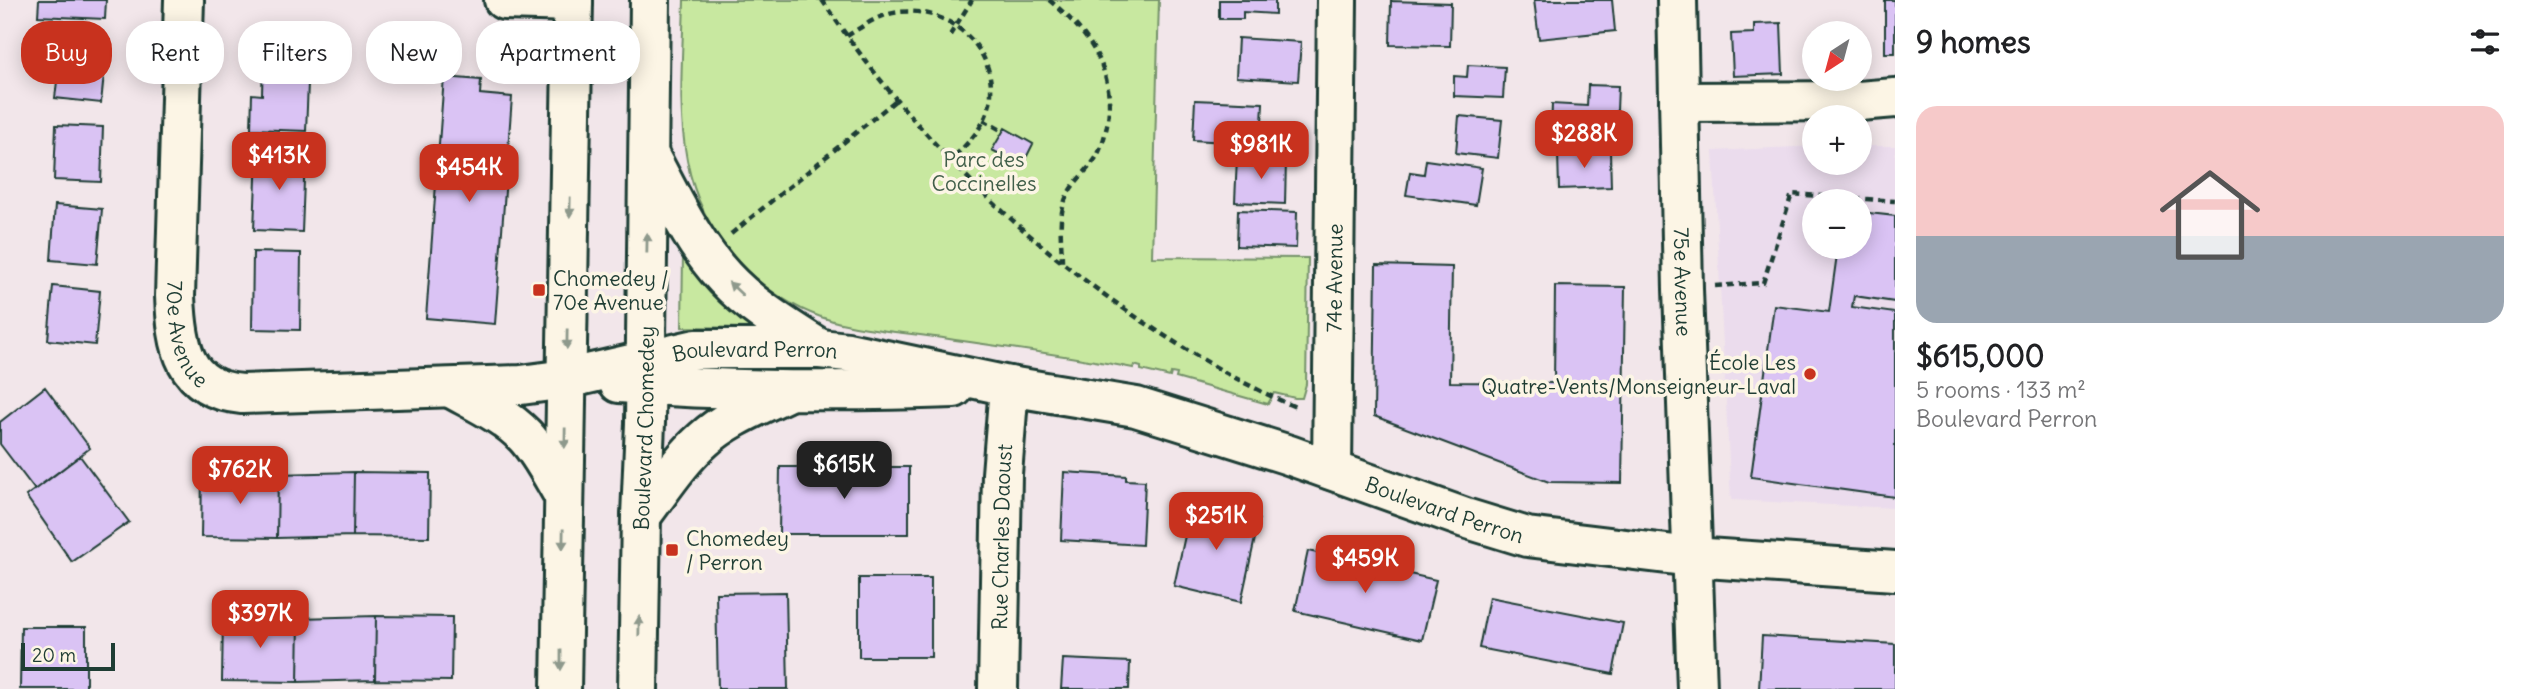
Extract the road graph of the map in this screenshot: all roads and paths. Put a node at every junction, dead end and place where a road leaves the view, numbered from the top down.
1 (184, 0) edge
2 (504, 0) edge
3 (650, 0) edge
4 (822, 0) edge
5 (972, 0) edge
6 (1049, 0) edge
7 (1337, 0) edge
8 (1677, 0) edge
9 (573, 1) edge
10 (957, 26) junction
11 (950, 35) dead end
12 (847, 36) junction
13 (1895, 98) edge
14 (896, 100) junction
15 (1679, 102) junction
16 (983, 120) junction
17 (1003, 131) dead end
18 (649, 154) junction
19 (950, 160) junction
20 (1895, 201) edge
21 (722, 242) dead end
22 (1062, 264) junction
23 (1683, 289) junction
24 (820, 349) junction
25 (646, 372) junction
26 (566, 379) junction
27 (1009, 386) junction
28 (451, 388) junction
29 (791, 389) junction
30 (1297, 408) dead end
31 (1332, 470) junction
32 (564, 496) junction
33 (641, 516) junction
34 (1692, 558) junction
35 (1895, 571) edge
36 (561, 689) edge
37 (638, 689) edge
38 (998, 689) edge
39 (1697, 689) edge

1 - 28 street, 70e Avenue
2 - 9 street
3 - 18 street, Boulevard Chomedey
4 - 12 path
5 - 10 path
6 - 22 path
7 - 31 street, 74e Avenue
8 - 15 street, 75e Avenue
9 -> 26 street
10 - 11 path
10 - 12 path
10 - 16 path
12 - 14 path
13 - 15 street
14 - 19 path
14 - 21 path
15 - 23 street, 75e Avenue
16 - 17 path
16 - 19 path
24 -> 18 street
25 -> 18 street, Boulevard Chomedey
19 - 22 path
20 - 23 path
22 - 30 path
23 - 34 street, 75e Avenue
24 - 25 street, Boulevard Perron
24 - 27 street, Boulevard Perron
25 - 26 street, Boulevard Perron
25 - 29 street, Boulevard Perron
25 - 33 street, Boulevard Chomedey
26 - 28 street, 70e Avenue
26 -> 32 street
27 - 29 street, Boulevard Perron
27 - 31 street, Boulevard Perron
27 - 38 street, Rue Charles Daoust
28 - 32 street
29 - 33 street
31 - 34 street, Boulevard Perron
32 -> 36 street
37 -> 33 street, Boulevard Chomedey
34 - 35 street, Boulevard Perron
34 - 39 street, 75e Avenue

